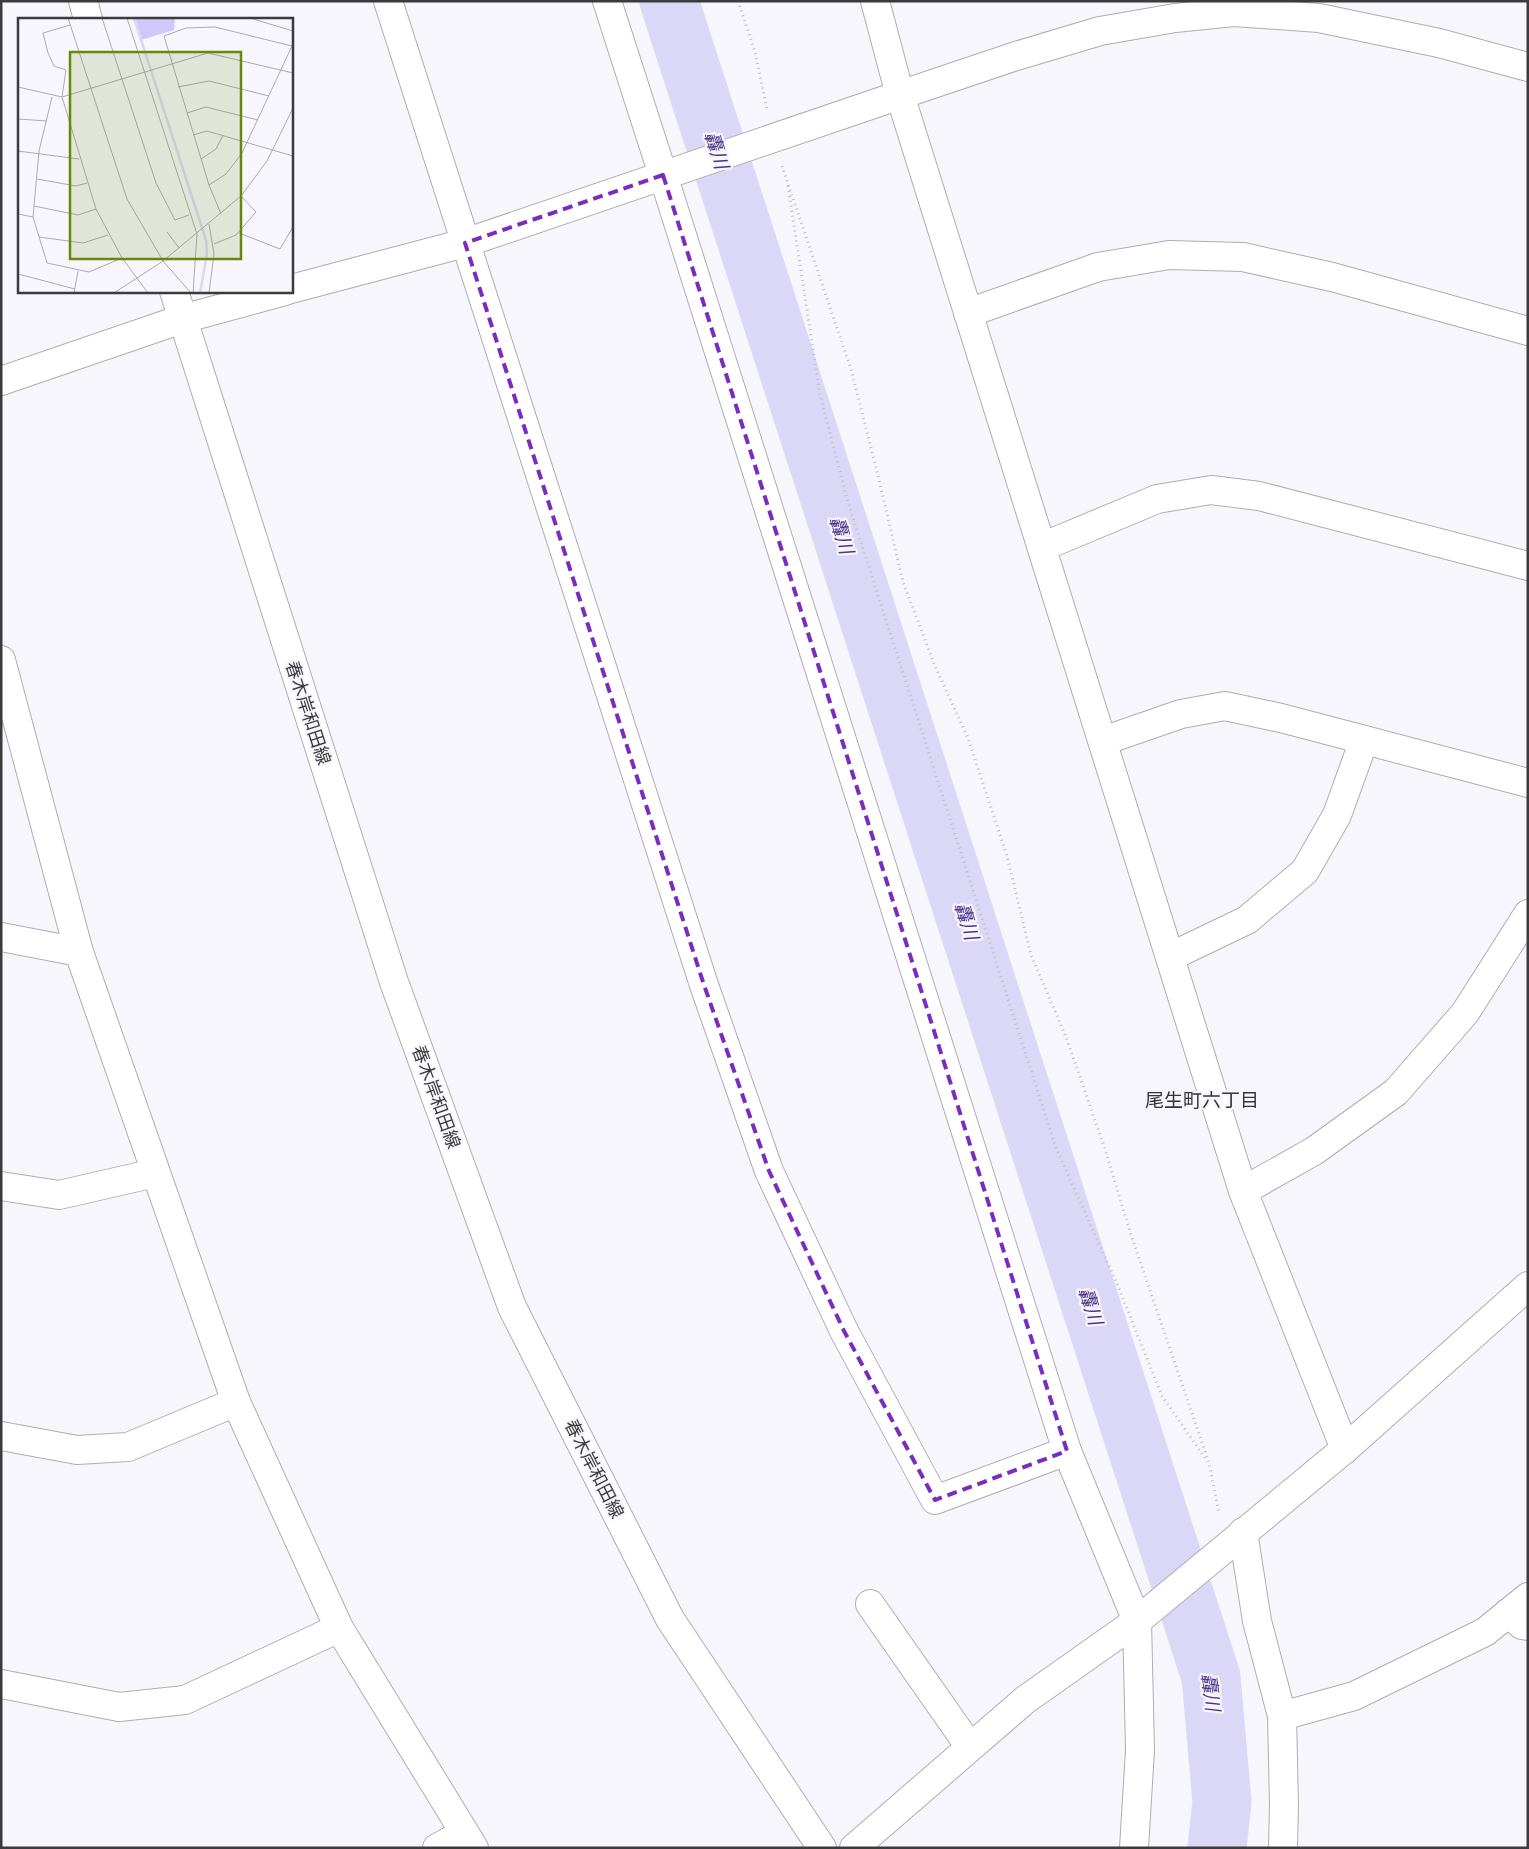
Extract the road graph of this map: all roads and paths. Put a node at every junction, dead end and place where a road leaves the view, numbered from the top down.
1 (83, 1) edge
2 (388, 1) edge
3 (607, 1) edge
4 (738, 1) edge
5 (875, 1) edge
6 (88, 18) edge
7 (1528, 67) edge
8 (900, 95) junction
9 (773, 138) junction
10 (669, 173) junction
11 (786, 177) junction
12 (465, 243) junction
13 (292, 290) edge
14 (174, 292) edge
15 (281, 292) edge
16 (968, 313) junction
17 (182, 319) junction
18 (1528, 331) edge
19 (1, 381) edge
20 (1042, 547) junction
21 (1528, 566) edge
22 (1, 660) edge
23 (1364, 740) junction
24 (1102, 741) junction
25 (1528, 782) edge
26 (1528, 914) edge
27 (1, 937) edge
28 (79, 952) junction
29 (1170, 957) junction
30 (155, 1173) junction
31 (1, 1186) edge
32 (1243, 1191) junction
33 (1527, 1289) edge
34 (236, 1402) junction
35 (1, 1436) edge
36 (1345, 1449) junction
37 (1066, 1451) junction
38 (1209, 1463) junction
39 (1235, 1539) junction
40 (870, 1604) dead end
41 (1521, 1612) edge
42 (1143, 1616) junction
43 (339, 1628) junction
44 (1, 1684) edge
45 (1282, 1716) junction
46 (970, 1747) junction
47 (469, 1840) edge
48 (437, 1848) edge
49 (822, 1848) edge
50 (854, 1848) edge
51 (1134, 1848) edge
52 (1283, 1848) edge

1 - 6 street
2 - 12 street
3 - 10 street
4 - 9 path
5 - 8 street
7 - 8 street
8 - 9 street
8 - 16 street
9 - 10 street
9 - 11 path
10 - 12 street
10 - 37 street
11 - 38 path
11 - 38 path
12 - 13 street
12 - 37 street
14 - 17 street, 春木岸和田線
15 - 17 street
16 - 18 street
16 - 20 street
17 - 19 street
17 - 49 street, 春木岸和田線
20 - 21 street
20 - 24 street
22 - 28 street
23 - 24 street
23 - 25 street
23 - 29 street
24 - 29 street
26 - 32 street
27 - 28 street
28 - 30 street
29 - 32 street
30 - 31 street
30 - 34 street
32 - 36 street
33 - 36 street
34 - 35 street
34 - 43 street
36 - 39 street
37 - 42 street
38 - 39 path
39 - 42 street
39 - 45 street
40 - 46 street
41 - 45 street
42 - 46 street
42 - 51 street
43 - 44 street
43 - 47 street
45 - 52 street
46 - 50 street
47 - 48 street

